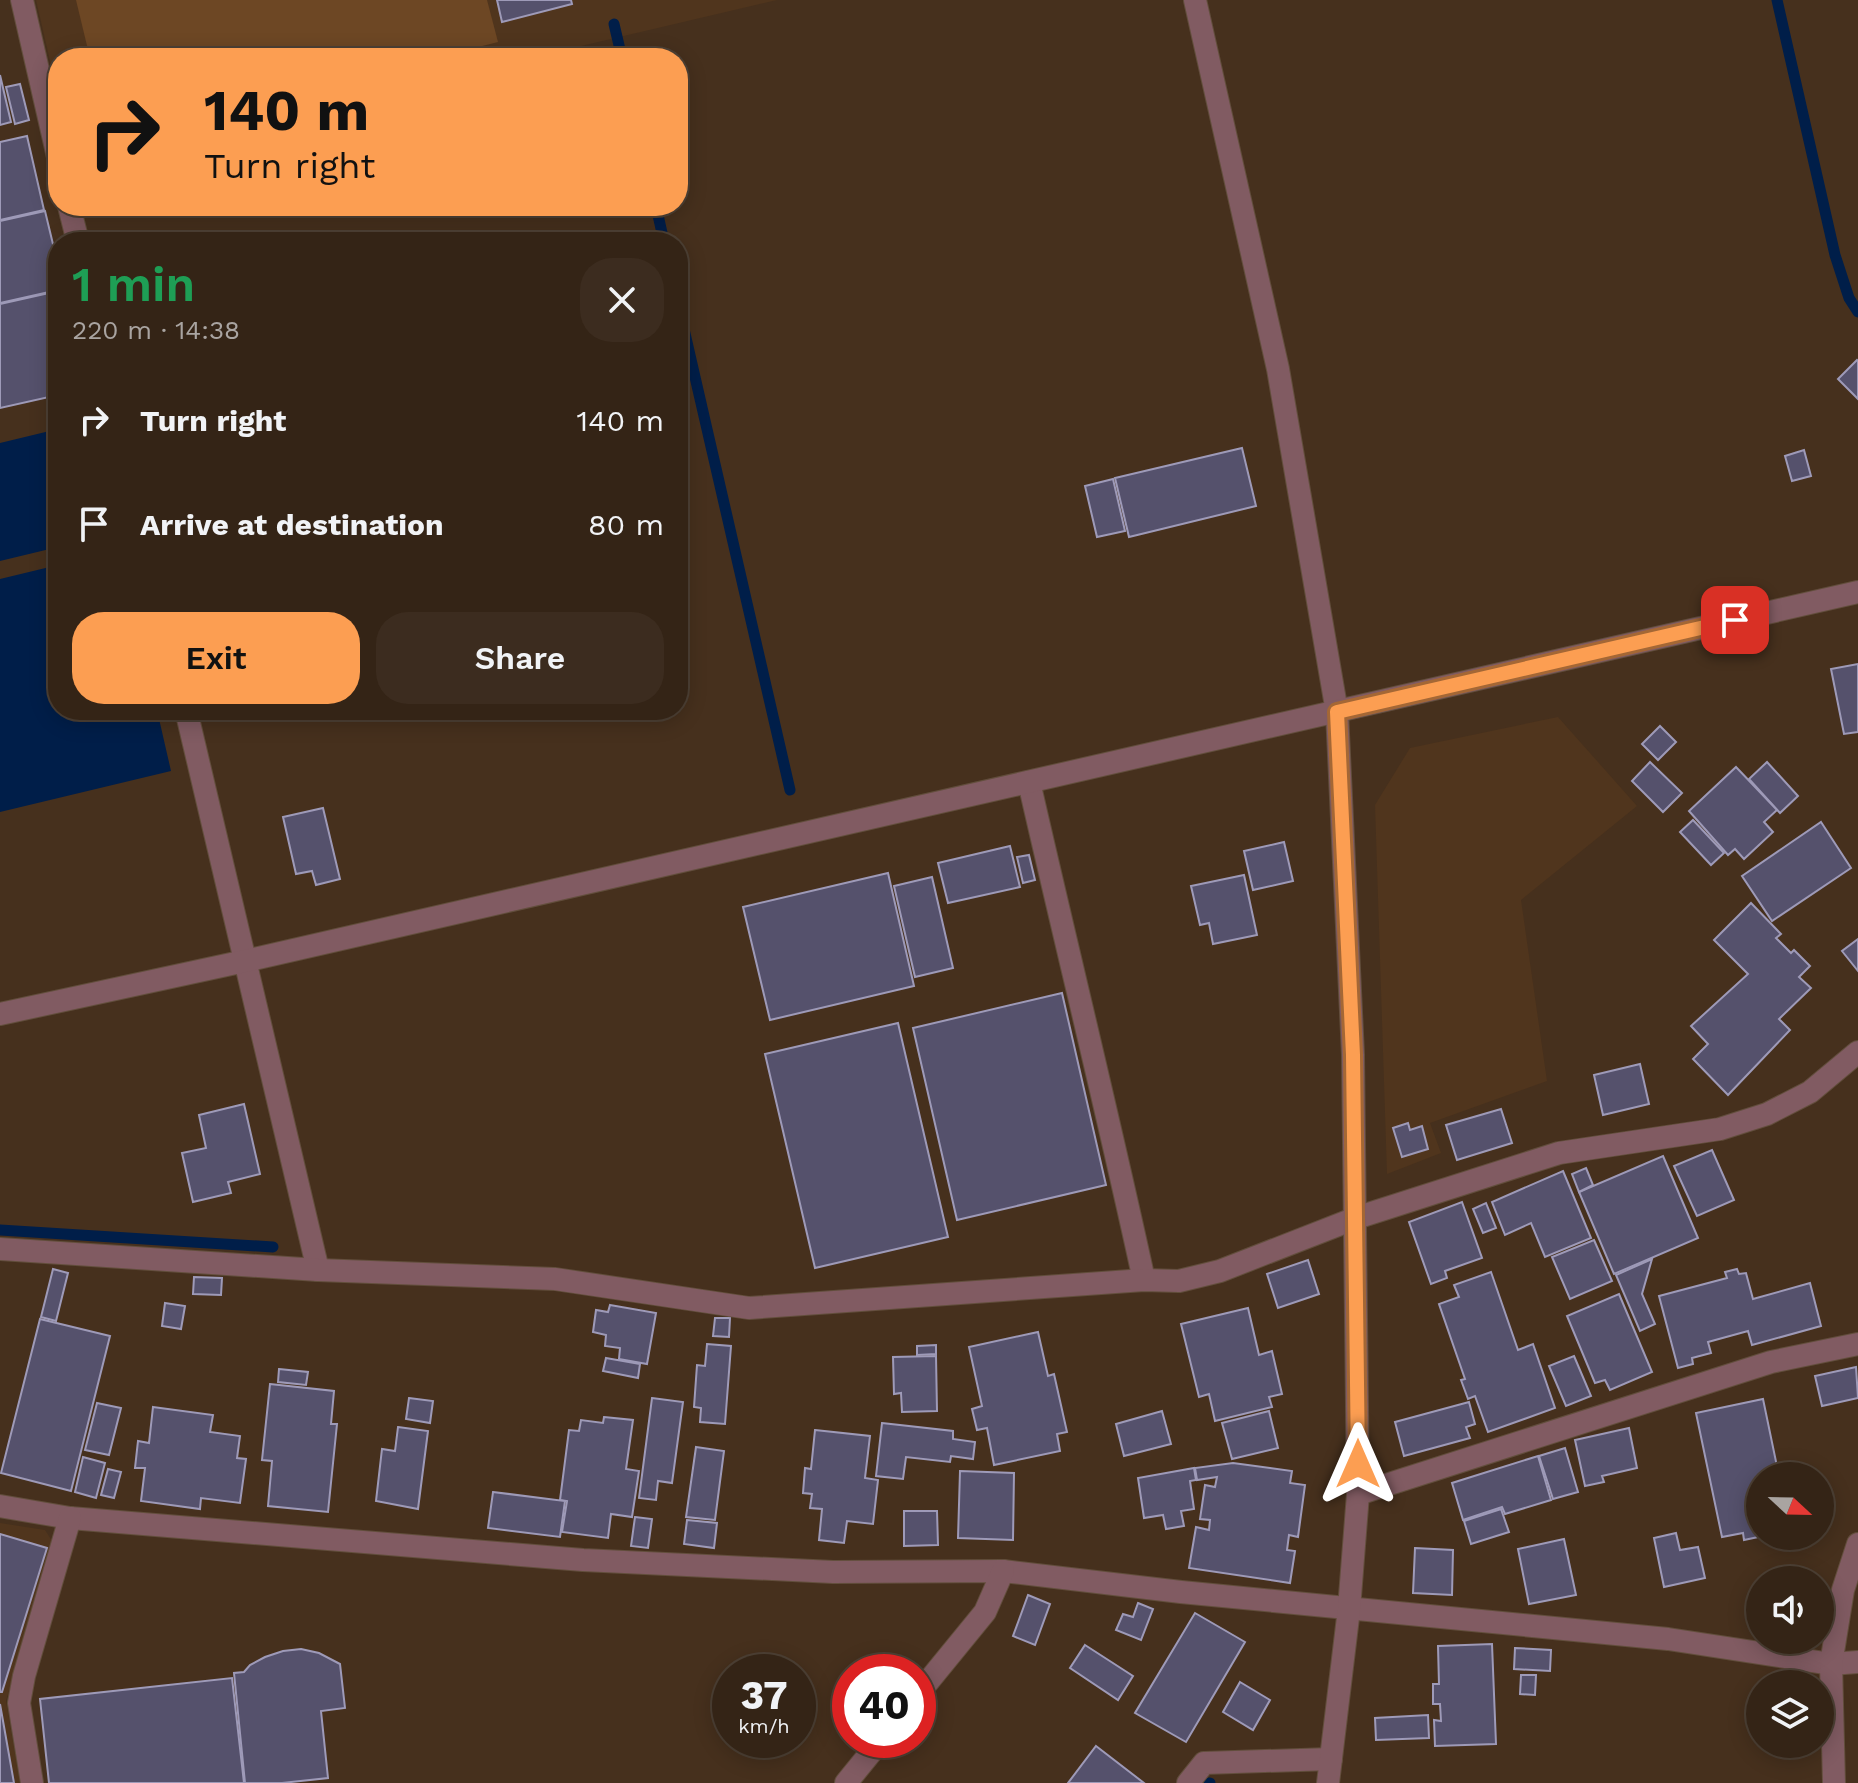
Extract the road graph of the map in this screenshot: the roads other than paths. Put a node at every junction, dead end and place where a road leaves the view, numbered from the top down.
1 (22, 0) edge
2 (1195, 0) edge
3 (48, 113) edge
4 (1858, 592) edge
5 (1337, 712) junction
6 (188, 720) edge
7 (1029, 782) junction
8 (245, 961) junction
9 (0, 1014) edge
10 (1858, 1052) edge
11 (1356, 1218) junction
12 (0, 1249) edge
13 (318, 1270) junction
14 (1144, 1280) junction
15 (1858, 1344) edge
16 (1358, 1494) junction
17 (0, 1506) edge
18 (70, 1518) junction
19 (1858, 1544) edge
20 (1003, 1571) junction
21 (1349, 1609) junction
22 (1858, 1662) edge
23 (1831, 1664) junction
24 (936, 1672) edge
25 (866, 1758) edge
26 (1331, 1759) junction
27 (32, 1783) edge
28 (846, 1783) edge
29 (1188, 1783) edge
30 (1328, 1783) edge
31 (1834, 1783) edge

1 - 3 street
2 - 5 street
4 - 5 street
5 - 7 street
5 - 11 street
6 - 8 street
7 - 8 street
7 - 14 street
8 - 9 street
8 - 13 street
10 - 11 street
11 - 14 street
11 - 16 street
12 - 13 street
13 - 14 street
15 - 16 street
16 - 21 street
17 - 18 street
18 - 20 street
18 - 27 street
19 - 23 street
20 - 21 street
20 - 24 street
21 - 23 street
21 - 26 street
22 - 23 street
23 - 31 street
25 - 28 street
26 - 29 street
26 - 30 street

